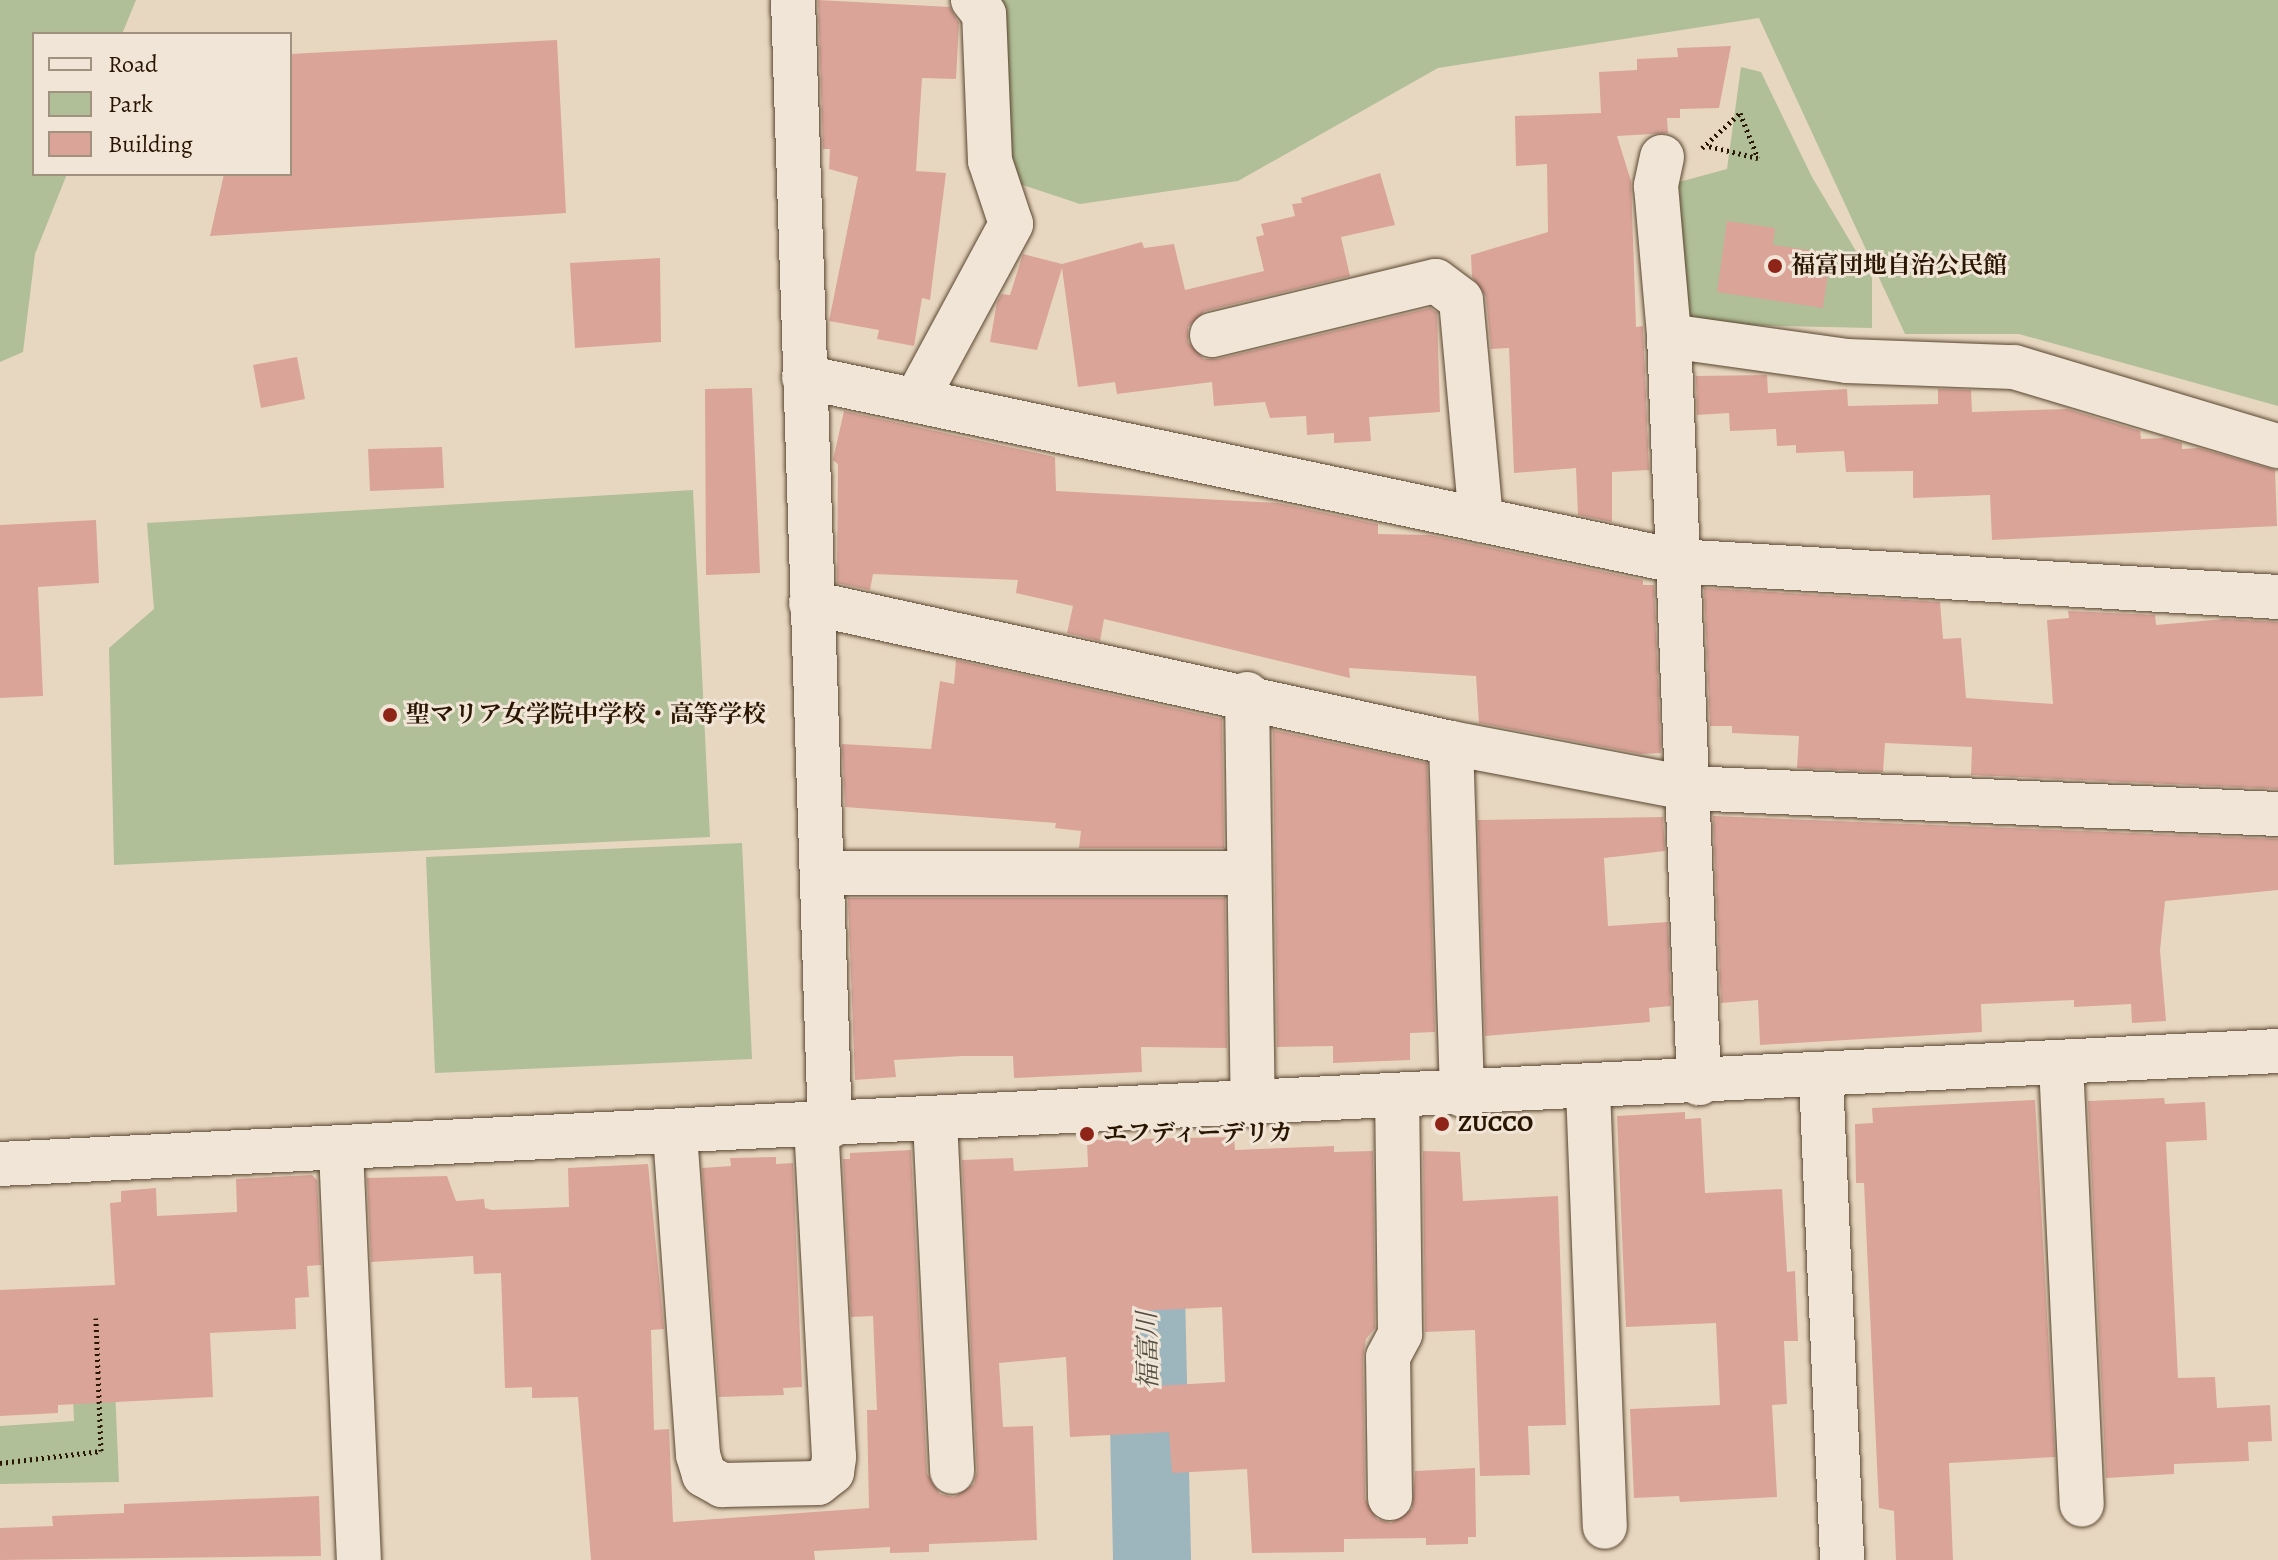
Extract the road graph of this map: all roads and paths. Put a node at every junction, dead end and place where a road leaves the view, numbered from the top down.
1 (793, 0) edge
2 (973, 0) edge
3 (1708, 146) junction
4 (1662, 157) joint
5 (1212, 335) dead end
6 (1669, 336) junction
7 (804, 377) junction
8 (916, 400) junction
9 (2278, 446) edge
10 (1481, 520) junction
11 (1676, 561) junction
12 (2278, 597) edge
13 (811, 603) junction
14 (1247, 694) junction
15 (1451, 743) junction
16 (1687, 788) junction
17 (2278, 814) edge
18 (822, 873) junction
19 (1249, 873) junction
20 (2278, 1051) edge
21 (2061, 1064) junction
22 (1821, 1077) junction
23 (1699, 1083) junction
24 (1588, 1089) junction
25 (1462, 1095) junction
26 (1397, 1098) junction
27 (1253, 1105) junction
28 (935, 1121) junction
29 (823, 1126) junction
30 (675, 1134) junction
31 (341, 1150) junction
32 (0, 1164) edge
33 (96, 1318) dead end
34 (0, 1463) edge
35 (952, 1472) dead end
36 (1390, 1498) dead end
37 (2082, 1505) dead end
38 (1605, 1527) dead end
39 (359, 1560) edge
40 (1842, 1560) edge

1 - 7 street
2 - 8 street
3 - 3 path
3 - 4 path
4 - 6 street
5 - 10 street
6 - 9 street
6 - 11 street
7 - 8 street
7 - 13 street
8 - 10 street
10 - 11 street
11 - 12 street
11 - 16 street
13 - 14 street
13 - 18 street
14 - 15 street
14 - 19 street
15 - 16 street
15 - 25 street
16 - 17 street
16 - 23 street
18 - 19 street
18 - 29 street
19 - 27 street
20 - 21 street
21 - 22 street
21 - 37 street
22 - 23 street
22 - 40 street
23 - 24 street
24 - 25 street
24 - 38 street
25 - 26 street
26 - 27 street
26 - 36 street
27 - 28 street
28 - 29 street
28 - 35 street
29 - 30 street
29 - 30 street
30 - 31 street
31 - 32 street
31 - 39 street
33 - 34 path

